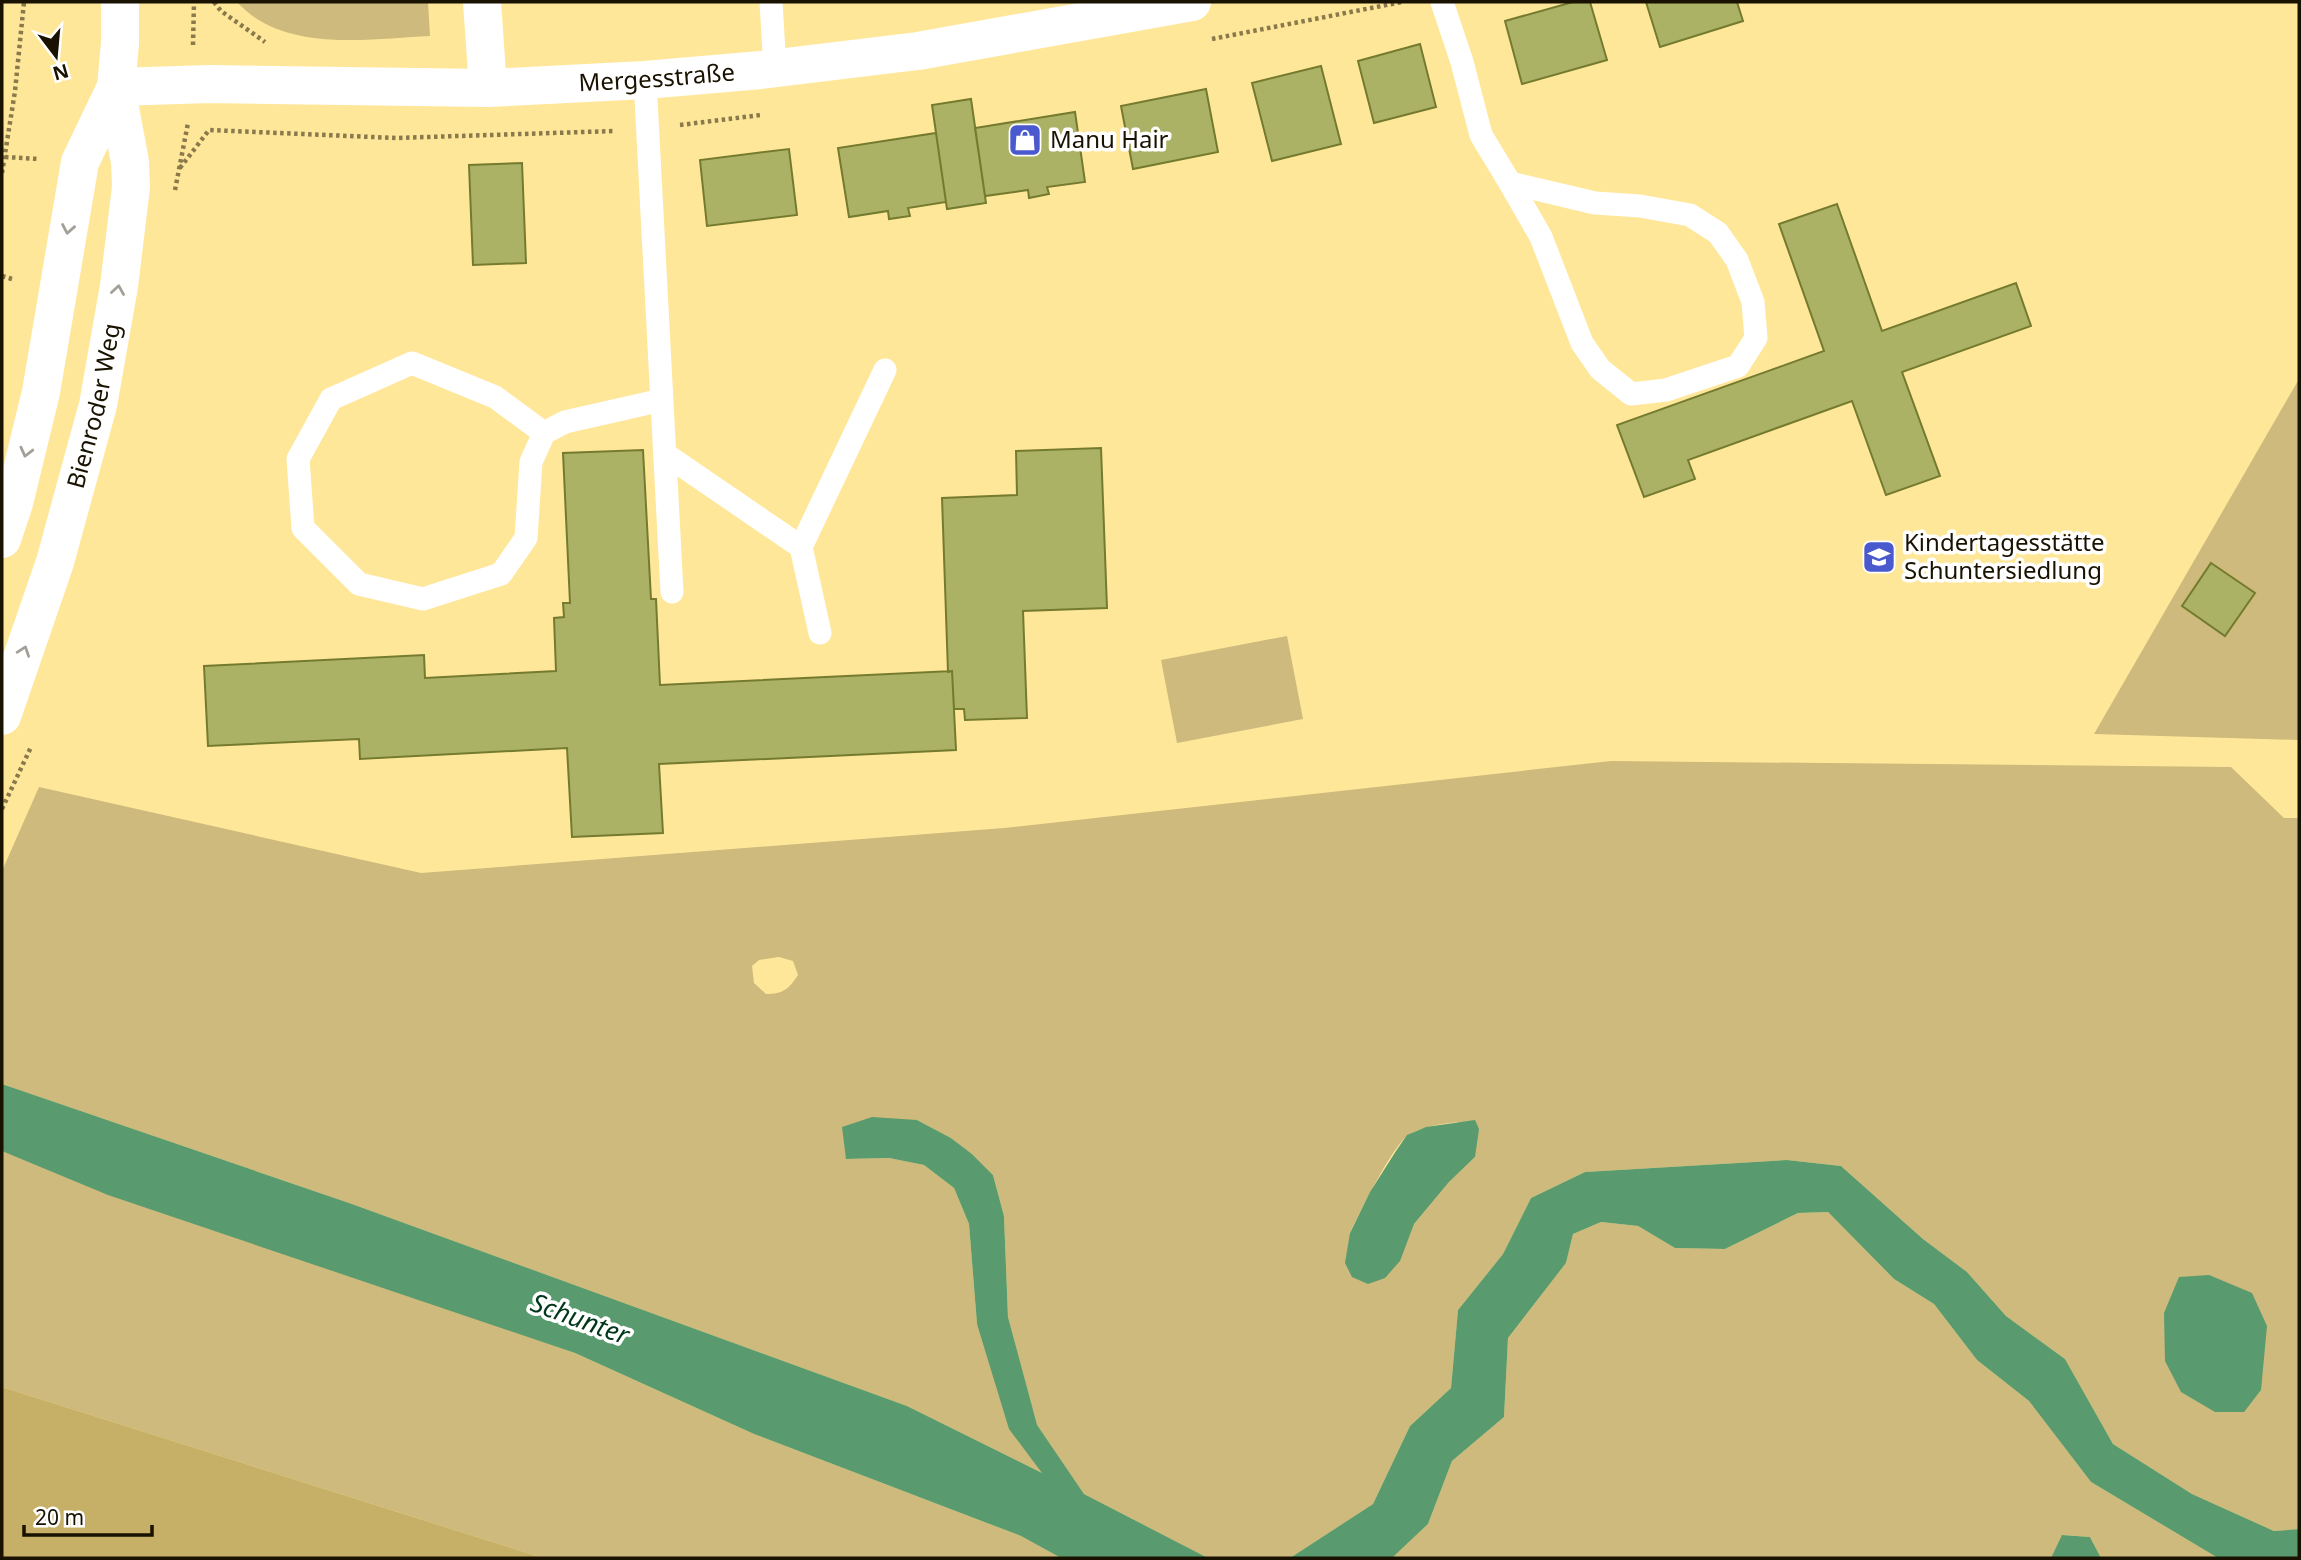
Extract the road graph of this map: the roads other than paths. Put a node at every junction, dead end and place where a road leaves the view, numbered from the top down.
1 (120, 2) edge
2 (482, 2) edge
3 (771, 2) edge
4 (1192, 2) edge
5 (1442, 2) edge
6 (1131, 8) edge
7 (775, 69) junction
8 (645, 80) junction
9 (116, 88) junction
10 (488, 88) junction
11 (1510, 183) junction
12 (885, 370) dead end
13 (662, 400) junction
14 (544, 433) junction
15 (665, 454) junction
16 (2, 539) edge
17 (801, 547) junction
18 (672, 592) dead end
19 (820, 633) dead end
20 (2, 716) edge

1 - 9 main road, Bienroder Weg
2 - 10 main road
3 - 7 lane
4 - 6 main road, Mergesstraße
5 - 11 lane
6 - 7 main road, Mergesstraße
7 - 8 main road, Mergesstraße
8 - 10 main road, Mergesstraße
8 - 13 lane
9 - 10 main road, Mergesstraße
9 -> 16 main road, Bienroder Weg
20 -> 9 main road, Bienroder Weg
11 - 11 lane
12 - 17 lane
13 - 14 lane
13 - 15 lane
14 - 14 lane
15 - 17 lane
15 - 18 lane
17 - 19 lane

